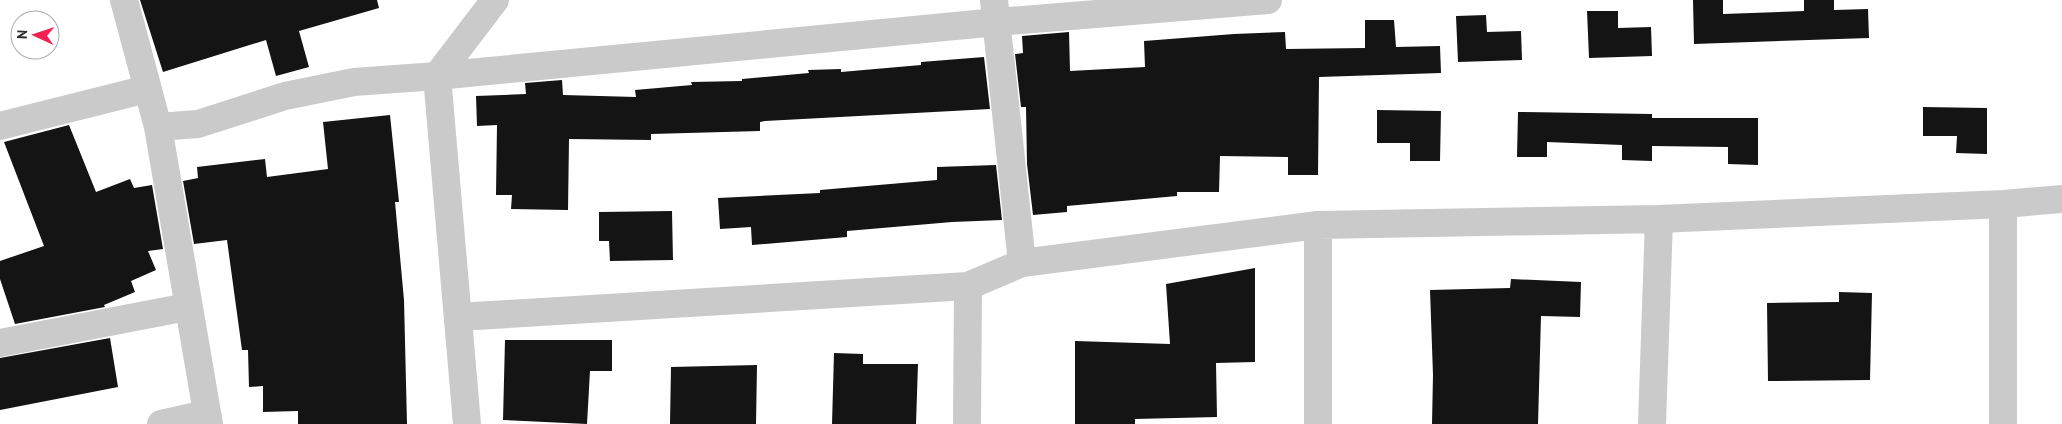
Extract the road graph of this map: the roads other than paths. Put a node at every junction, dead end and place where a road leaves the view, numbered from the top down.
1 (124, 0) edge
2 (495, 0) edge
3 (1268, 0) edge
4 (1103, 7) edge
5 (996, 11) edge
6 (437, 76) junction
7 (148, 89) junction
8 (0, 126) edge
9 (158, 126) junction
10 (2062, 199) edge
11 (2003, 204) junction
12 (1659, 219) junction
13 (1318, 225) junction
14 (1022, 264) junction
15 (968, 286) junction
16 (187, 307) junction
17 (459, 317) junction
18 (0, 343) edge
19 (207, 419) edge
20 (161, 424) edge
21 (467, 424) edge
22 (967, 424) edge
23 (1318, 424) edge
24 (1652, 424) edge
25 (2003, 424) edge

1 - 7 street
2 - 6 street
3 - 4 street
4 - 5 street
5 - 6 street
5 - 14 street
6 - 9 street
6 - 17 street
7 - 8 street
7 - 9 street
9 - 16 street
10 - 11 street
11 - 12 street
11 - 25 street
12 - 13 street
12 - 24 street
13 - 14 street
13 - 23 street
14 - 15 street
15 - 17 street
15 - 22 street
16 - 18 street
16 - 19 street
17 - 21 street
19 - 20 street

